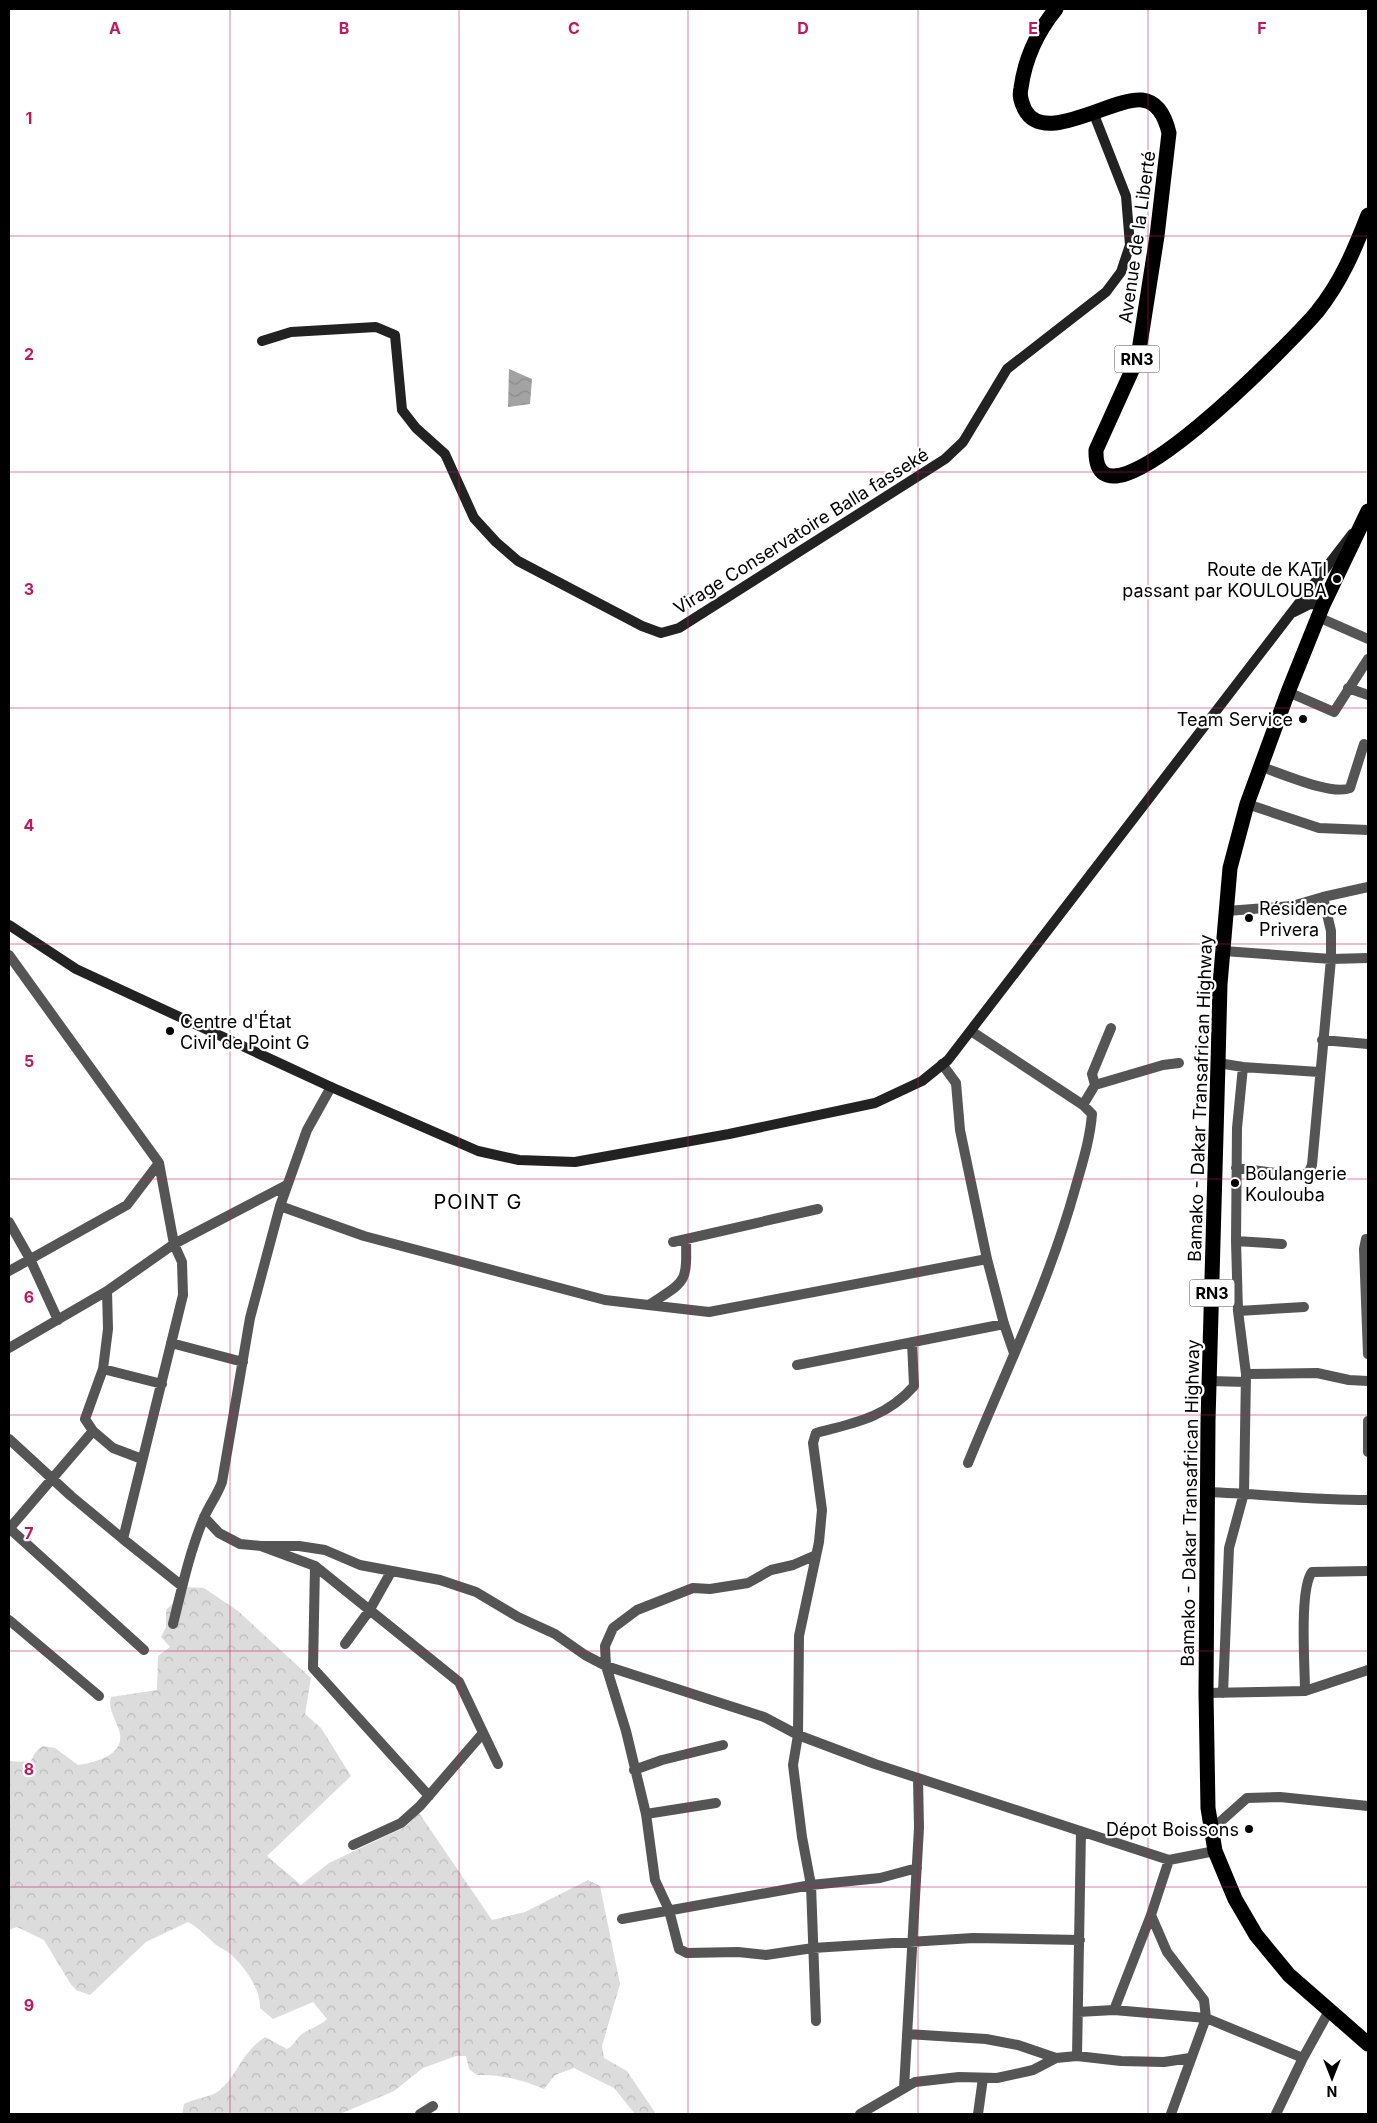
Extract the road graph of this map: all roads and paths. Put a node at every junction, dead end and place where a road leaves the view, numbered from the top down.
1 (1056, 9) edge
2 (1093, 112) junction
3 (1368, 216) edge
4 (262, 341) dead end
5 (1366, 516) edge
6 (1321, 611) junction
7 (1280, 625) junction
8 (1368, 639) edge
9 (1368, 659) edge
10 (1348, 688) junction
11 (1288, 692) junction
12 (1368, 695) edge
13 (1364, 744) dead end
14 (1262, 767) junction
15 (1247, 804) junction
16 (1368, 830) edge
17 (1368, 887) edge
18 (1323, 897) junction
19 (1227, 911) junction
20 (9, 925) edge
21 (1224, 951) junction
22 (9, 955) edge
23 (1368, 958) edge
24 (1331, 959) junction
25 (1111, 1028) dead end
26 (971, 1031) junction
27 (1322, 1040) junction
28 (1368, 1044) edge
29 (1179, 1063) dead end
30 (1218, 1063) junction
31 (942, 1064) junction
32 (1242, 1067) junction
33 (1319, 1072) junction
34 (1095, 1085) junction
35 (332, 1087) junction
36 (1083, 1105) junction
37 (159, 1163) junction
38 (1236, 1168) junction
39 (287, 1185) junction
40 (280, 1206) junction
41 (818, 1209) dead end
42 (9, 1222) edge
43 (686, 1239) junction
44 (1368, 1239) edge
45 (1236, 1241) junction
46 (673, 1242) dead end
47 (174, 1244) junction
48 (1282, 1244) dead end
49 (30, 1259) junction
50 (987, 1259) junction
51 (9, 1271) edge
52 (107, 1291) junction
53 (649, 1305) junction
54 (1304, 1307) dead end
55 (1238, 1311) junction
56 (58, 1320) junction
57 (1004, 1324) junction
58 (912, 1342) junction
59 (171, 1343) junction
60 (9, 1348) edge
61 (1014, 1353) junction
62 (1368, 1354) edge
63 (243, 1362) junction
64 (797, 1365) dead end
65 (102, 1368) junction
66 (1246, 1378) junction
67 (1210, 1381) junction
68 (1368, 1381) edge
69 (162, 1384) junction
70 (1368, 1421) edge
71 (93, 1431) junction
72 (9, 1438) edge
73 (1368, 1452) edge
74 (142, 1459) junction
75 (968, 1463) dead end
76 (51, 1478) junction
77 (1208, 1492) junction
78 (1244, 1493) junction
79 (1368, 1500) edge
80 (204, 1517) junction
81 (9, 1529) edge
82 (123, 1539) junction
83 (261, 1546) junction
84 (816, 1555) junction
85 (315, 1566) junction
86 (1368, 1571) edge
87 (391, 1572) junction
88 (182, 1586) junction
89 (369, 1611) junction
90 (9, 1620) edge
91 (173, 1624) dead end
92 (345, 1644) dead end
93 (144, 1650) dead end
94 (606, 1666) junction
95 (1368, 1670) edge
96 (1306, 1691) junction
97 (1206, 1693) junction
98 (1223, 1693) junction
99 (99, 1696) dead end
100 (483, 1733) junction
101 (798, 1735) junction
102 (723, 1746) dead end
103 (498, 1764) dead end
104 (634, 1770) junction
105 (918, 1778) junction
106 (428, 1796) junction
107 (716, 1803) dead end
108 (1368, 1806) edge
109 (646, 1814) junction
110 (1211, 1830) junction
111 (1081, 1831) junction
112 (353, 1845) dead end
113 (1215, 1851) junction
114 (1169, 1860) junction
115 (917, 1868) junction
116 (811, 1885) junction
117 (670, 1910) junction
118 (1151, 1915) junction
119 (622, 1919) dead end
120 (1080, 1940) junction
121 (913, 1943) junction
122 (813, 1948) junction
123 (1114, 2010) junction
124 (1329, 2011) junction
125 (1078, 2012) junction
126 (1206, 2018) junction
127 (816, 2021) dead end
128 (907, 2034) junction
129 (1368, 2044) edge
130 (1077, 2056) junction
131 (1056, 2058) junction
132 (1190, 2058) junction
133 (1303, 2058) junction
134 (983, 2078) junction
135 (904, 2088) junction
136 (433, 2106) dead end
137 (420, 2114) edge
138 (860, 2114) edge
139 (978, 2114) edge
140 (1171, 2114) edge
141 (1276, 2114) edge

1 - 2 highway, Avenue de la Liberté / RN3
2 - 3 highway, Avenue de la Liberté / RN3
2 - 4 street, Virage Conservatoire Balla fasseké
5 - 6 highway, Bamako - Dakar Transafrican Highway / RN3
5 - 7 street
6 - 7 street
6 - 8 street
6 - 11 highway, Bamako - Dakar Transafrican Highway / RN3
7 - 26 street
9 - 10 street
10 - 11 street
10 - 12 street
11 - 14 highway, Bamako - Dakar Transafrican Highway / RN3
13 - 14 street
14 - 15 highway, Bamako - Dakar Transafrican Highway / RN3
15 - 16 street
15 - 19 highway, Bamako - Dakar Transafrican Highway / RN3
17 - 18 street
18 - 19 street
18 - 24 street
19 - 21 highway, Bamako - Dakar Transafrican Highway / RN3
20 - 35 street
21 - 24 street
21 - 30 highway, Bamako - Dakar Transafrican Highway / RN3
22 - 37 street
23 - 24 street
24 - 27 street
25 - 34 street
26 - 31 street
26 - 36 street
27 - 28 street
27 - 33 street
29 - 34 street
30 - 32 street
30 - 67 highway, Bamako - Dakar Transafrican Highway / RN3
31 - 35 street
31 - 50 street
32 - 33 street
32 - 38 street
33 - 38 street
34 - 36 street
35 - 39 street
36 - 61 street
37 - 47 street
37 - 49 street
38 - 45 street
39 - 40 street
39 - 47 street
40 - 53 street
40 - 63 street
41 - 43 street
42 - 49 street
43 - 46 street
43 - 53 street
44 - 62 street
45 - 48 street
45 - 55 street
47 - 52 street
47 - 59 street
49 - 51 street
49 - 56 street
50 - 53 street
50 - 57 street
52 - 56 street
52 - 65 street
54 - 55 street
55 - 66 street
56 - 60 street
57 - 58 street
57 - 61 street
58 - 64 street
58 - 84 street
59 - 63 street
59 - 69 street
61 - 75 street
63 - 80 street
65 - 69 street
65 - 71 street
66 - 67 street
66 - 68 street
66 - 78 street
67 - 77 highway, Bamako - Dakar Transafrican Highway / RN3
69 - 74 street
70 - 73 street
71 - 74 street
71 - 76 street
72 - 76 street
74 - 82 street
76 - 81 street
76 - 82 street
77 - 78 street
77 - 97 highway, Bamako - Dakar Transafrican Highway / RN3
78 - 79 street
78 - 98 street
80 - 83 street
80 - 88 street
81 - 93 street
82 - 88 street
83 - 85 street
83 - 87 street
84 - 94 street
84 - 101 street
85 - 89 street
85 - 106 street
86 - 96 street
87 - 89 street
87 - 94 street
88 - 91 street
89 - 92 street
89 - 100 street
90 - 99 street
94 - 101 street
94 - 104 street
95 - 96 street
96 - 98 street
97 - 98 street
97 - 110 highway, Bamako - Dakar Transafrican Highway / RN3
100 - 103 street
100 - 106 street
101 - 105 street
101 - 116 street
102 - 104 street
104 - 109 street
105 - 111 street
105 - 115 street
106 - 112 street
107 - 109 street
108 - 110 street
109 - 117 street
110 - 113 highway, Bamako - Dakar Transafrican Highway / RN3
111 - 114 street
111 - 120 street
113 - 114 street
113 - 124 highway, Bamako - Dakar Transafrican Highway / RN3
114 - 118 street
115 - 116 street
115 - 121 street
116 - 117 street
116 - 122 street
117 - 119 street
117 - 122 street
118 - 123 street
118 - 126 street
120 - 121 street
120 - 125 street
121 - 122 street
121 - 128 street
122 - 127 street
123 - 125 street
123 - 126 street
124 - 129 highway, Bamako - Dakar Transafrican Highway / RN3
124 - 133 street
125 - 130 street
126 - 132 street
126 - 133 street
128 - 131 street
128 - 135 street
130 - 131 street
130 - 132 street
131 - 134 street
132 - 140 street
133 - 141 street
134 - 135 street
134 - 139 street
135 - 138 street
136 - 137 street

